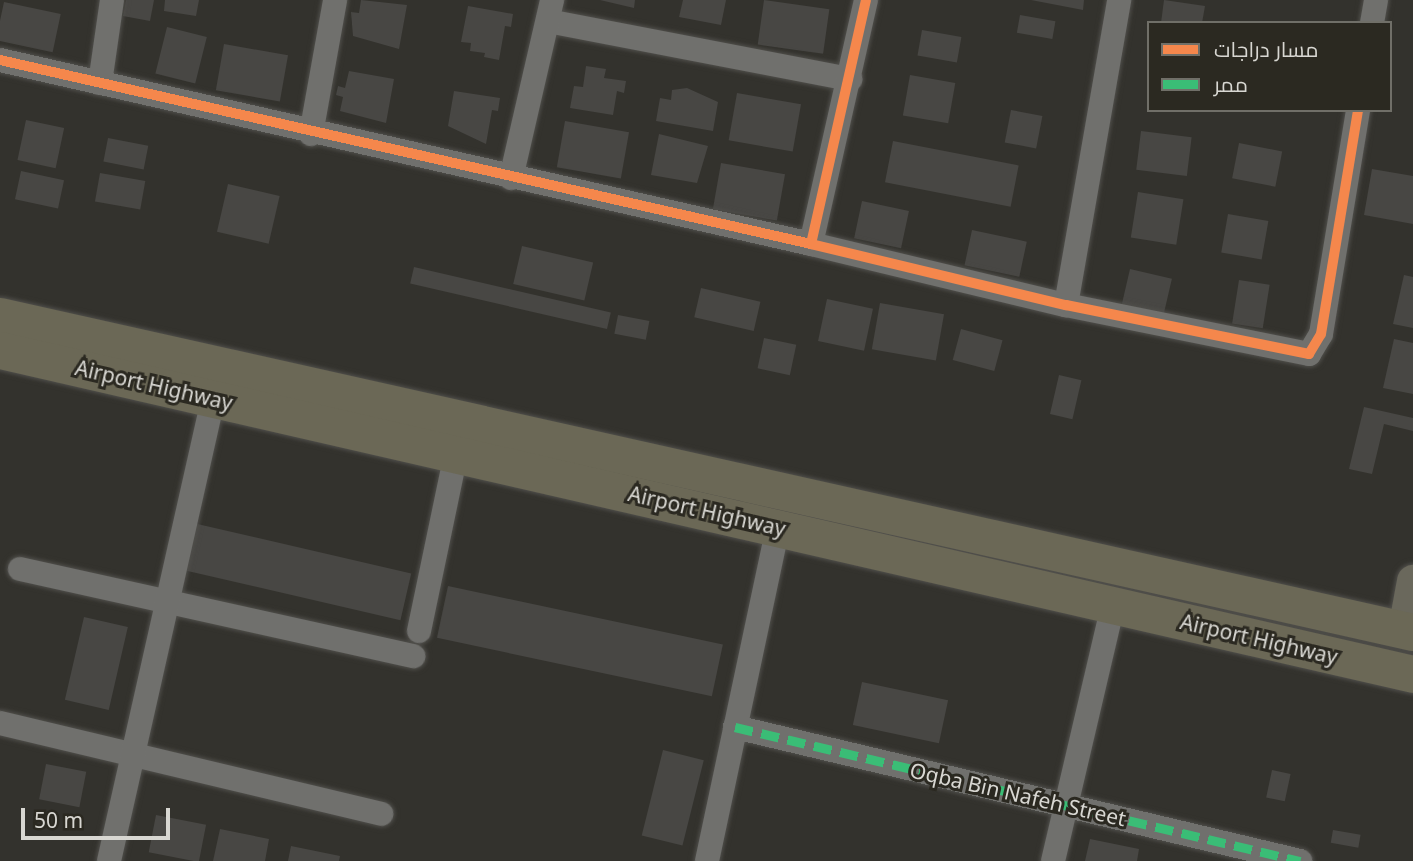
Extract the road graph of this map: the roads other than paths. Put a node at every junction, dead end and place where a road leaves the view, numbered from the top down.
1 (112, 0) edge
2 (335, 0) edge
3 (866, 0) edge
4 (1119, 0) edge
5 (1376, 0) edge
6 (550, 10) edge
7 (1372, 21) edge
8 (0, 60) edge
9 (850, 79) junction
10 (100, 83) junction
11 (1358, 112) edge
12 (311, 134) junction
13 (511, 178) junction
14 (811, 244) junction
15 (1066, 305) junction
16 (0, 316) edge
17 (0, 350) edge
18 (213, 399) junction
19 (456, 454) junction
20 (778, 528) junction
21 (20, 569) dead end
22 (1413, 581) edge
23 (167, 602) junction
24 (1113, 605) junction
25 (419, 631) dead end
26 (1408, 631) edge
27 (414, 656) dead end
28 (1413, 674) edge
29 (0, 723) edge
30 (735, 727) junction
31 (133, 755) junction
32 (1066, 806) junction
33 (381, 814) dead end
34 (109, 861) edge
35 (707, 861) edge
36 (1053, 861) edge
37 (1300, 861) edge

1 - 10 street
2 - 12 street
3 - 9 street
4 - 15 street
5 - 7 street
6 - 9 street
6 - 13 street
8 - 10 street
9 - 14 street
10 - 12 street
11 - 15 street
12 - 13 street
13 - 14 street
14 - 15 street
16 - 26 highway, Airport Highway
17 - 18 highway, Airport Highway
18 - 19 highway, Airport Highway
18 - 23 street
19 - 20 highway, Airport Highway
19 - 25 street
20 - 24 highway, Airport Highway
20 - 30 street
21 - 23 street
22 - 26 main road
23 - 27 street
23 - 31 street
24 - 28 highway, Airport Highway
24 - 32 street
29 - 31 street
30 - 32 street, Oqba Bin Nafeh Street
30 - 35 street
31 - 33 street
31 - 34 street
32 - 36 street
32 - 37 street, Oqba Bin Nafeh Street

